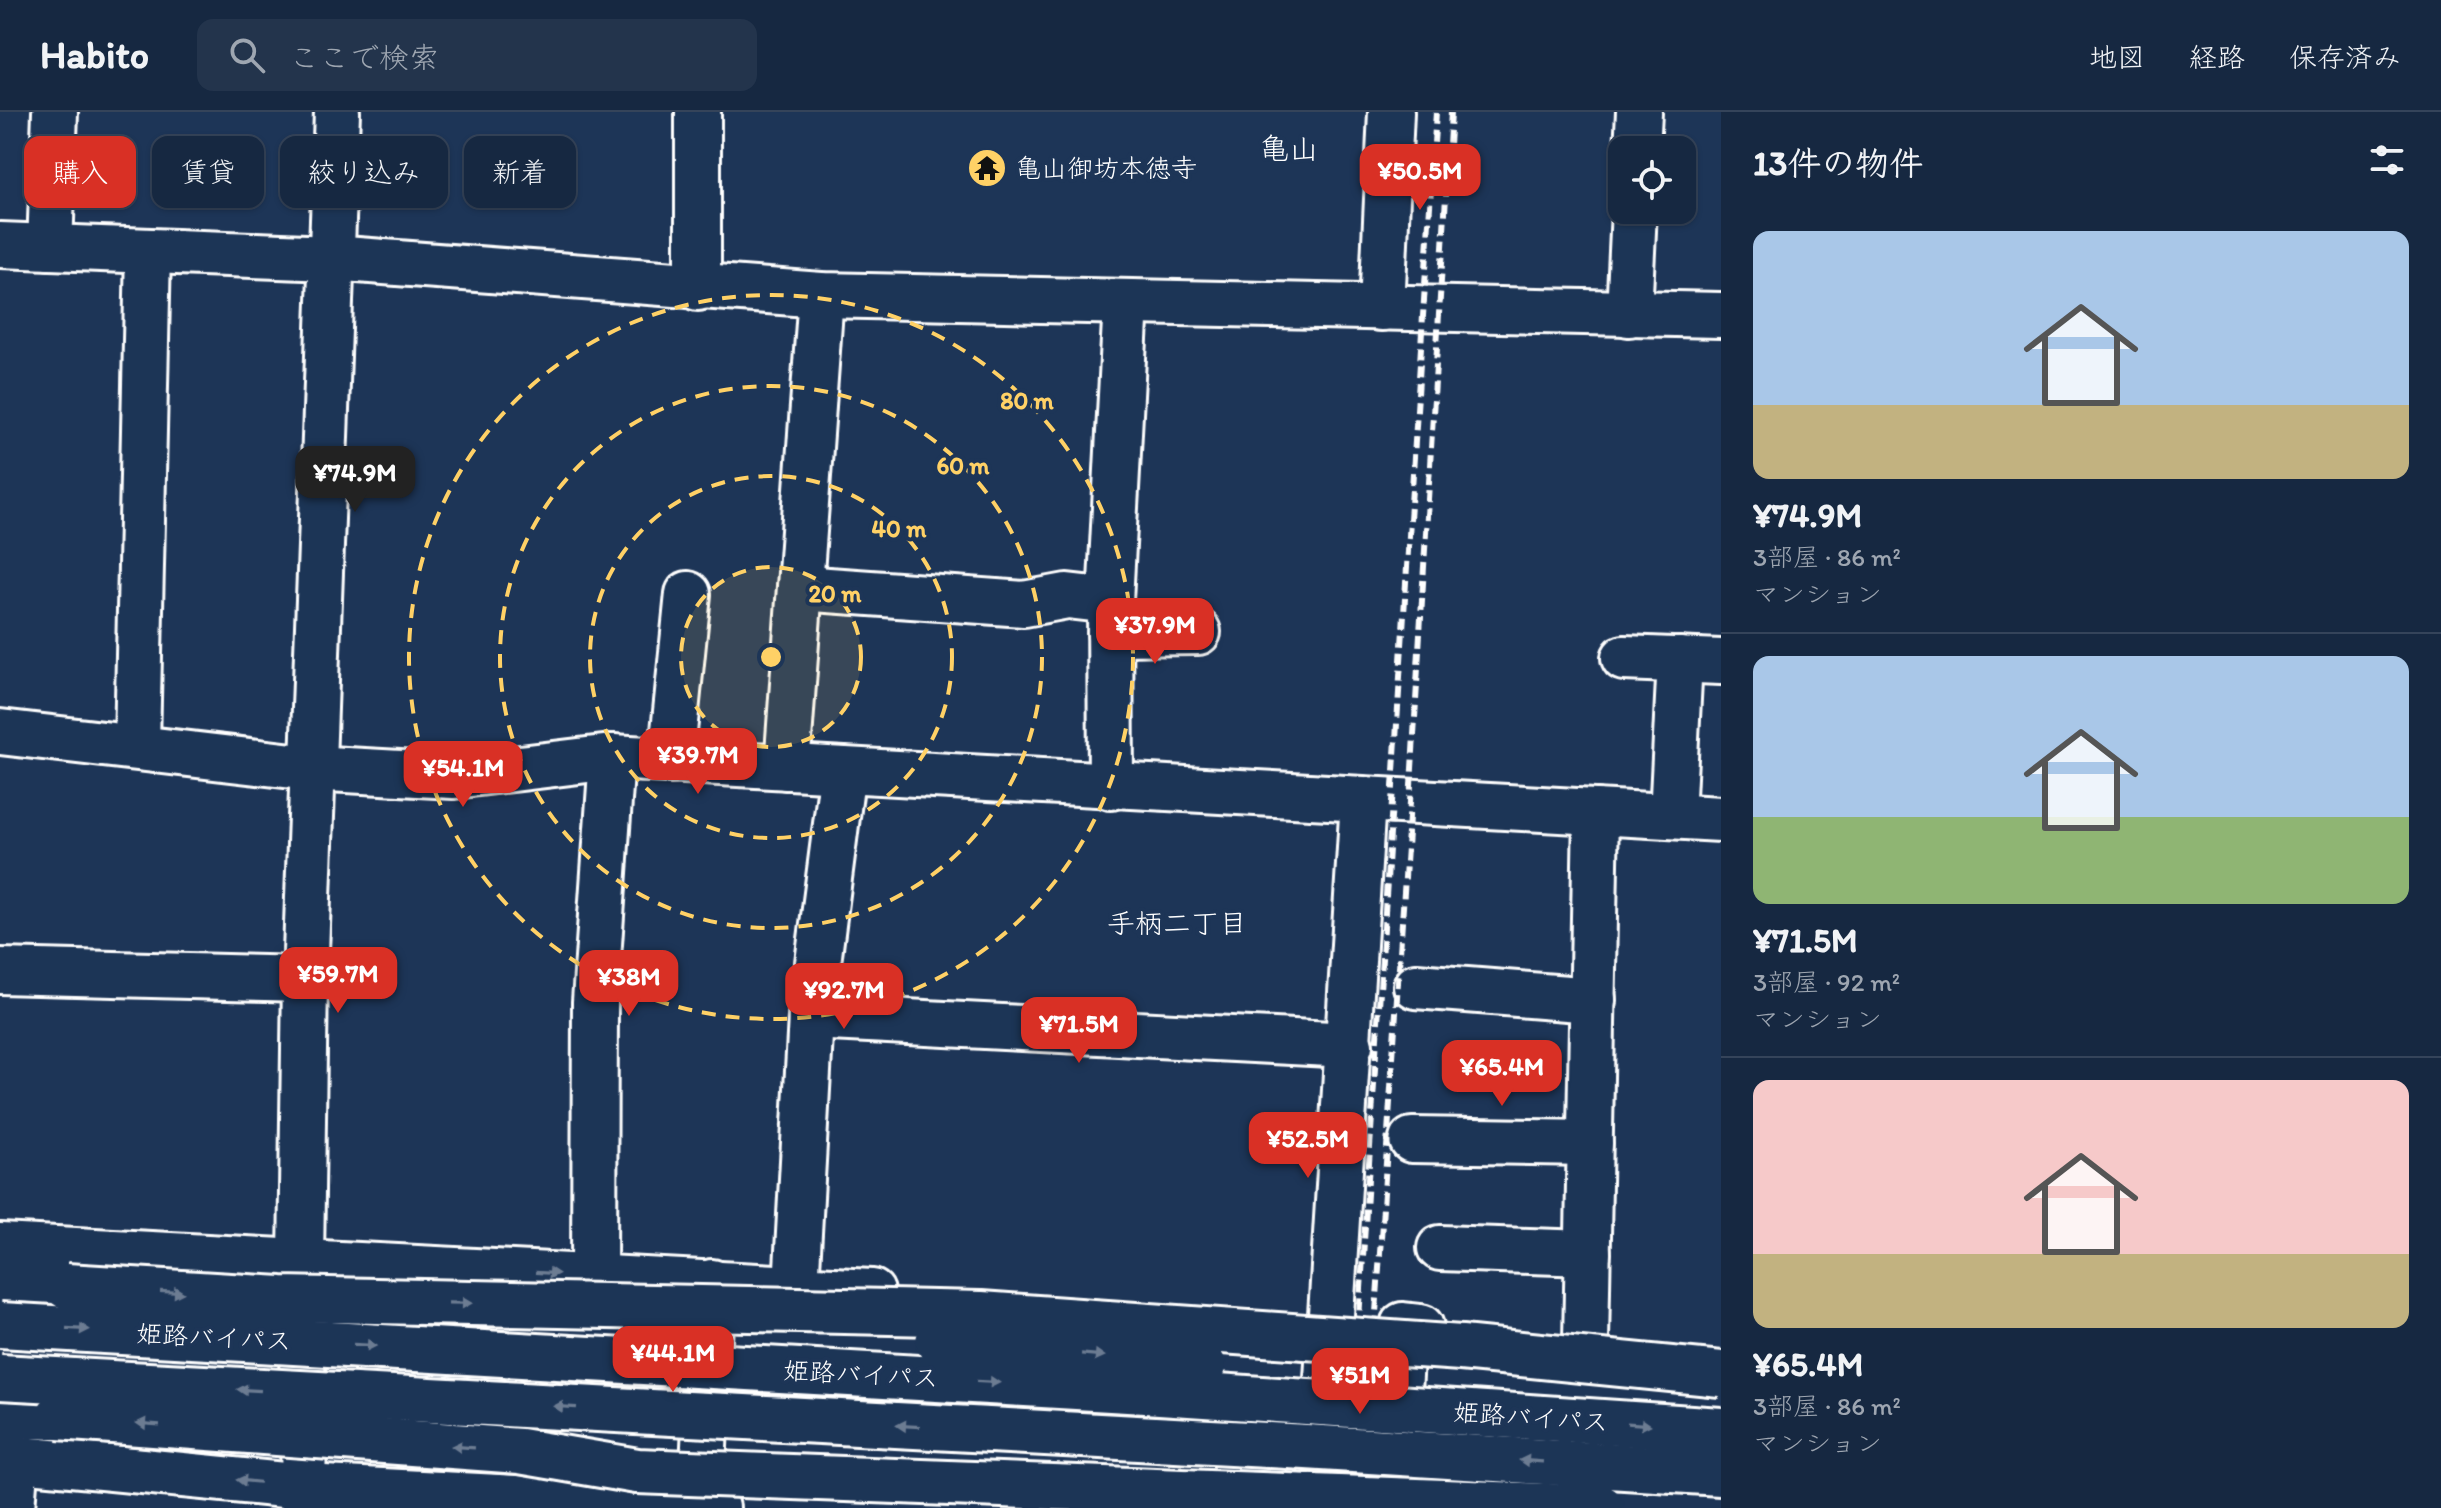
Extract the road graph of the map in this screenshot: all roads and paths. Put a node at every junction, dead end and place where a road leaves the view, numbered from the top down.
1 (55, 112) edge
2 (337, 112) edge
3 (698, 112) edge
4 (1391, 112) edge
5 (1639, 112) edge
6 (1638, 136) edge
7 (1633, 224) edge
8 (0, 245) edge
9 (50, 247) junction
10 (148, 251) junction
11 (331, 258) junction
12 (698, 288) junction
13 (821, 295) junction
14 (1126, 302) junction
15 (1382, 308) junction
16 (1629, 314) junction
17 (1721, 315) edge
18 (800, 588) junction
19 (688, 594) dead end
20 (1110, 617) junction
21 (1198, 632) dead end
22 (1624, 658) dead end
23 (1700, 661) edge
24 (0, 732) edge
25 (137, 745) junction
26 (612, 757) junction
27 (671, 761) junction
28 (787, 767) junction
29 (310, 768) junction
30 (843, 770) junction
31 (1111, 787) junction
32 (1363, 800) junction
33 (1596, 812) junction
34 (1672, 816) junction
35 (1721, 819) edge
36 (0, 971) edge
37 (305, 979) junction
38 (1416, 986) dead end
39 (1593, 1000) junction
40 (811, 1017) junction
41 (1350, 1045) junction
42 (1412, 1140) dead end
43 (1590, 1143) junction
44 (0, 1246) edge
45 (1440, 1248) dead end
46 (1588, 1253) junction
47 (301, 1261) junction
48 (594, 1276) junction
49 (712, 1282) junction
50 (0, 1283) edge
51 (796, 1287) junction
52 (542, 1305) junction
53 (1333, 1318) junction
54 (0, 1325) edge
55 (1586, 1343) junction
56 (1721, 1356) edge
57 (1721, 1374) edge
58 (0, 1377) edge
59 (1289, 1401) junction
60 (0, 1415) edge
61 (1721, 1430) edge
62 (1306, 1447) junction
63 (520, 1451) junction
64 (8, 1457) edge
65 (1721, 1473) edge
66 (304, 1497) edge
67 (12, 1508) edge
68 (701, 1508) edge
69 (717, 1508) edge
70 (1319, 1508) edge
71 (1392, 1508) edge
72 (1602, 1508) edge

1 - 9 main road
2 - 11 main road
3 - 12 main road
4 - 15 main road
5 - 6 main road
7 - 16 main road
8 - 9 main road
9 - 10 main road
10 - 11 main road
10 - 25 main road
11 - 12 main road
11 - 29 main road
12 - 13 main road
13 - 14 main road
13 - 18 main road
14 - 15 main road
14 - 20 main road
15 - 16 main road
16 - 17 main road
18 - 20 main road
18 - 28 main road
19 - 27 main road
20 - 21 main road
20 - 31 main road
22 - 23 main road
23 - 34 main road
24 - 25 main road
25 - 29 main road
26 - 27 main road
26 - 29 main road
26 - 48 main road
27 - 28 main road
28 - 30 main road
29 - 37 main road
30 - 31 main road
30 - 40 main road
31 - 32 main road
32 - 33 main road
32 - 41 main road
33 - 34 main road
33 - 39 main road
34 - 35 main road
36 - 37 main road
37 - 47 main road
38 - 39 main road
39 - 43 main road
40 - 41 main road
40 - 51 main road
41 - 53 main road
42 - 43 main road
43 - 46 main road
44 - 47 main road
45 - 46 main road
46 - 55 main road
47 -> 48 main road
47 - 66 main road
48 - 49 main road
49 - 51 main road
49 - 68 main road
50 -> 52 main road, bridge
51 - 53 main road
52 - 57 main road, bridge
52 -> 59 main road, bridge
53 - 70 main road
54 -> 59 main road, 姫路バイパス, bridge
55 - 56 main road
55 - 71 main road
62 -> 58 main road, 姫路バイパス, bridge
59 -> 61 main road, 姫路バイパス, bridge
63 -> 60 main road, bridge
62 - 63 main road, bridge
65 -> 62 main road, 姫路バイパス, bridge
63 - 72 main road, bridge
66 -> 64 main road
64 - 67 main road
66 - 68 main road
68 - 69 main road

